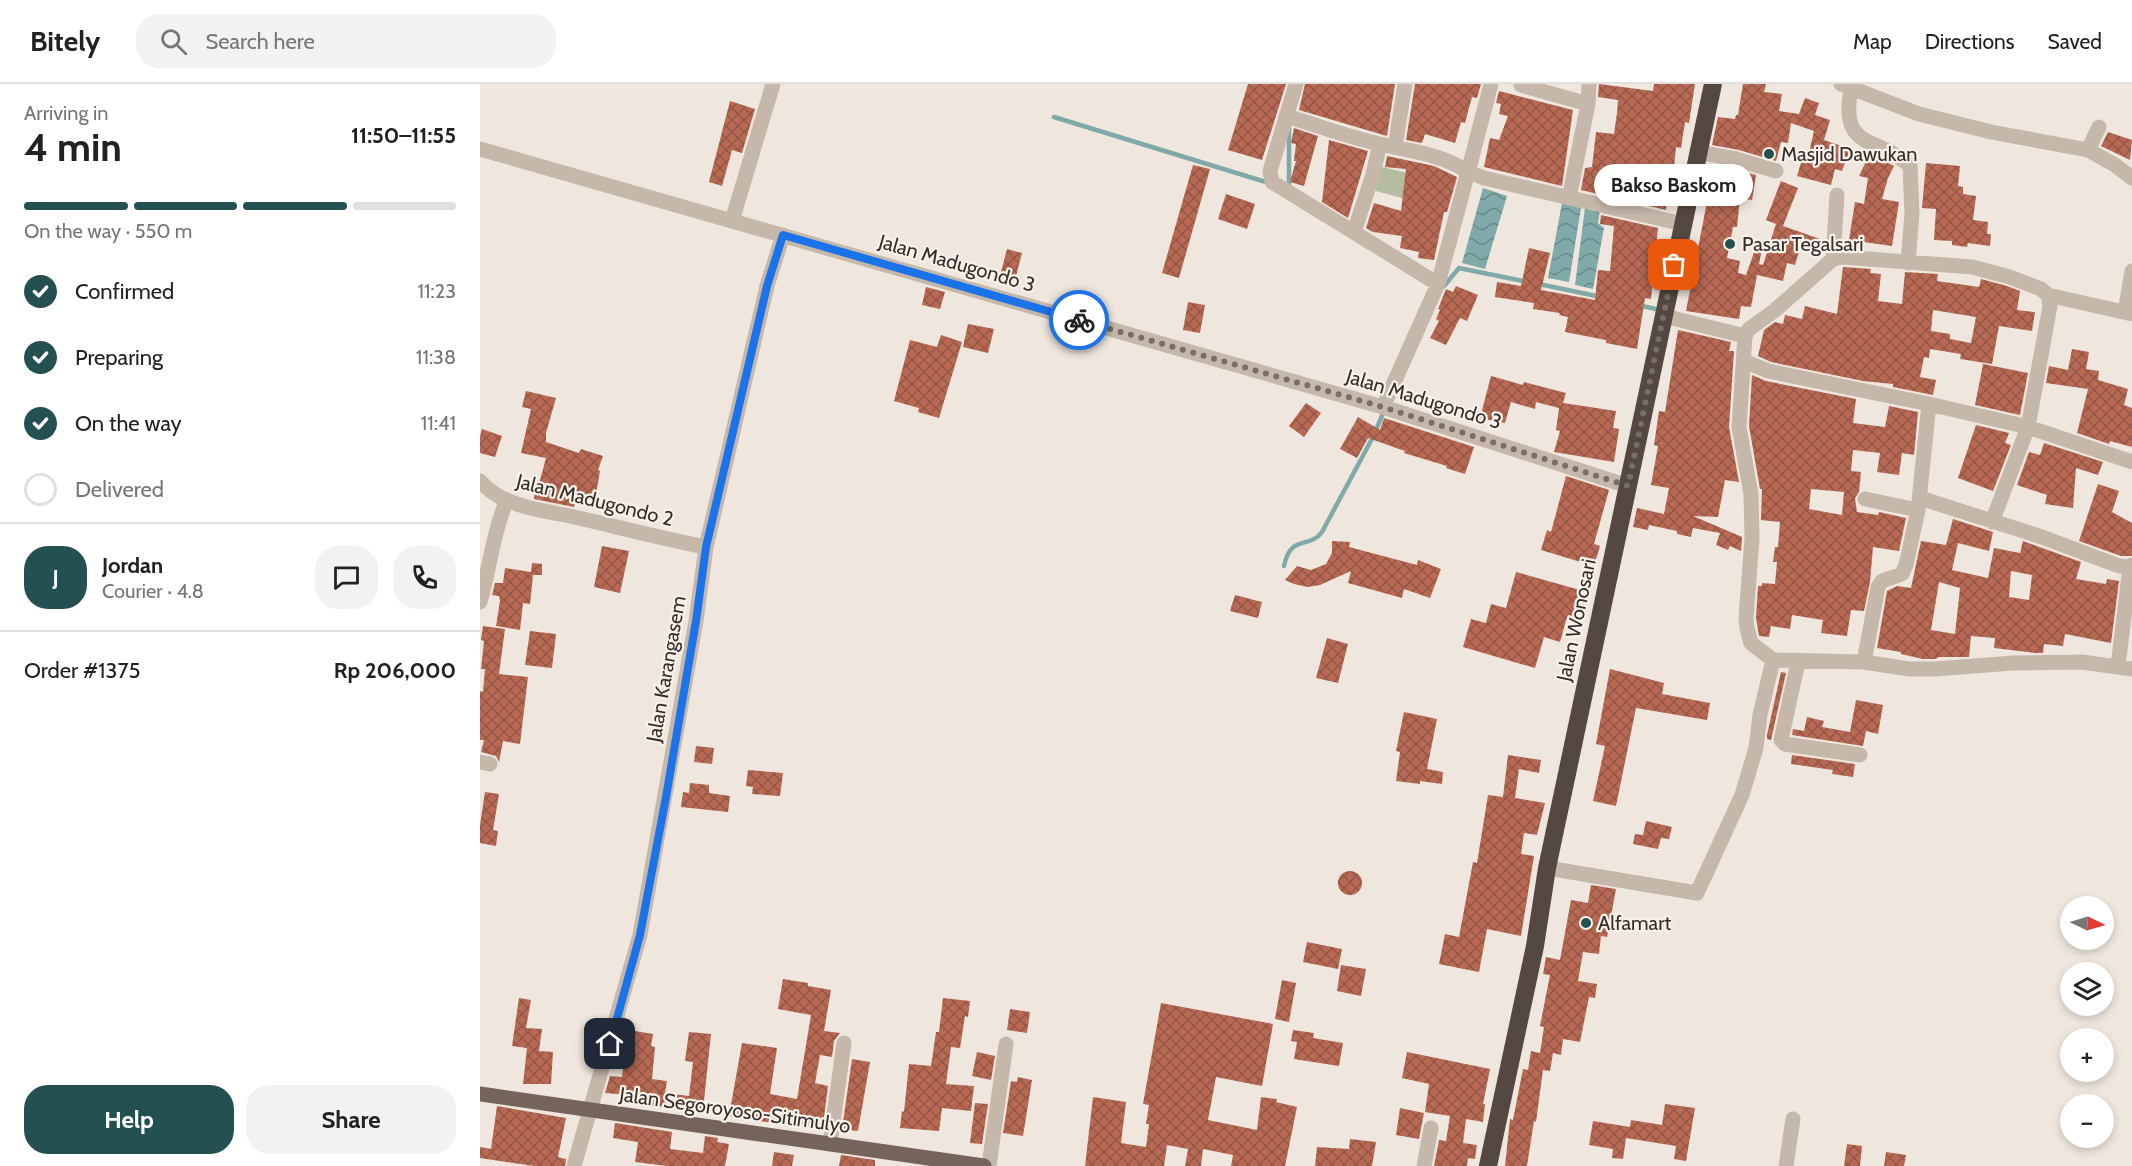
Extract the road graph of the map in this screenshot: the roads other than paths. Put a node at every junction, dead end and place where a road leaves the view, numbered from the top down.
1 (773, 84) edge
2 (1296, 84) edge
3 (1405, 84) edge
4 (1491, 84) edge
5 (1589, 84) edge
6 (1713, 84) edge
7 (1521, 85) edge
8 (1846, 86) edge
9 (1588, 104) junction
10 (1286, 116) junction
11 (2099, 127) dead end
12 (1388, 146) junction
13 (480, 149) edge
14 (2088, 150) junction
15 (1698, 152) junction
16 (1776, 171) dead end
17 (1468, 172) junction
18 (2132, 178) edge
19 (1837, 195) dead end
20 (1569, 198) junction
21 (732, 221) junction
22 (1683, 224) junction
23 (1354, 232) junction
24 (783, 235) junction
25 (1833, 259) junction
26 (1908, 263) junction
27 (2132, 271) edge
28 (1439, 281) junction
29 (2048, 295) junction
30 (2127, 311) edge
31 (1665, 312) junction
32 (1745, 336) junction
33 (1744, 361) junction
34 (1929, 404) junction
35 (1383, 407) junction
36 (2028, 427) junction
37 (2132, 462) edge
38 (480, 481) edge
39 (1628, 486) junction
40 (1865, 499) dead end
41 (507, 500) junction
42 (1919, 504) junction
43 (1992, 522) junction
44 (706, 547) junction
45 (2131, 566) edge
46 (480, 602) edge
47 (1773, 660) junction
48 (1798, 662) junction
49 (1864, 662) junction
50 (2125, 668) edge
51 (1860, 755) dead end
52 (1547, 868) junction
53 (844, 1043) dead end
54 (1006, 1044) dead end
55 (480, 1094) edge
56 (591, 1110) junction
57 (1793, 1119) dead end
58 (1431, 1128) dead end
59 (830, 1144) junction
60 (574, 1166) edge
61 (984, 1166) edge
62 (989, 1166) edge
63 (1424, 1166) edge
64 (1488, 1166) edge
65 (1786, 1166) edge

1 - 21 street
2 - 10 street
3 - 12 street
4 - 17 street
5 - 9 street
6 - 15 highway, Jalan Wonosari
7 - 9 street
8 - 14 street
8 - 26 street
9 - 20 street
10 - 12 street
10 - 23 street
11 - 14 street
12 - 17 street
12 - 23 street
13 - 21 street, Jalan Madugondo 3
14 - 18 street
15 - 16 street
15 - 22 highway, Jalan Wonosari
17 - 20 street
17 - 28 street
19 - 25 street
20 - 22 street
21 - 24 street, Jalan Madugondo 3
22 - 31 highway, Jalan Wonosari
23 - 28 street
24 - 35 street, Jalan Madugondo 3
24 - 44 street, Jalan Karangasem
25 - 26 street
25 - 32 street
26 - 29 street
27 - 30 street
28 - 35 street
29 - 30 street
29 - 36 street
31 - 32 street
31 - 39 highway, Jalan Wonosari
32 - 33 street
33 - 34 street
33 - 47 street
34 - 36 street
34 - 42 street
35 - 39 street, Jalan Madugondo 3
36 - 37 street
36 - 43 street
38 - 41 street, Jalan Madugondo 2
39 - 52 highway, Jalan Wonosari
40 - 42 street
41 - 44 street, Jalan Madugondo 2
41 - 46 street
42 - 43 street
42 - 49 street
43 - 45 street
44 - 56 street, Jalan Karangasem
45 - 50 street
47 - 48 street
47 - 52 street
48 - 49 street
48 - 51 street
49 - 50 street
52 - 64 highway, Jalan Wonosari
53 - 59 street
54 - 62 street
55 - 56 main road, Jalan Segoroyoso-Sitimulyo
56 - 59 main road, Jalan Segoroyoso-Sitimulyo
56 - 60 street, Jalan Karangasem
57 - 65 street
58 - 63 street
59 - 61 main road, Jalan Segoroyoso-Sitimulyo

